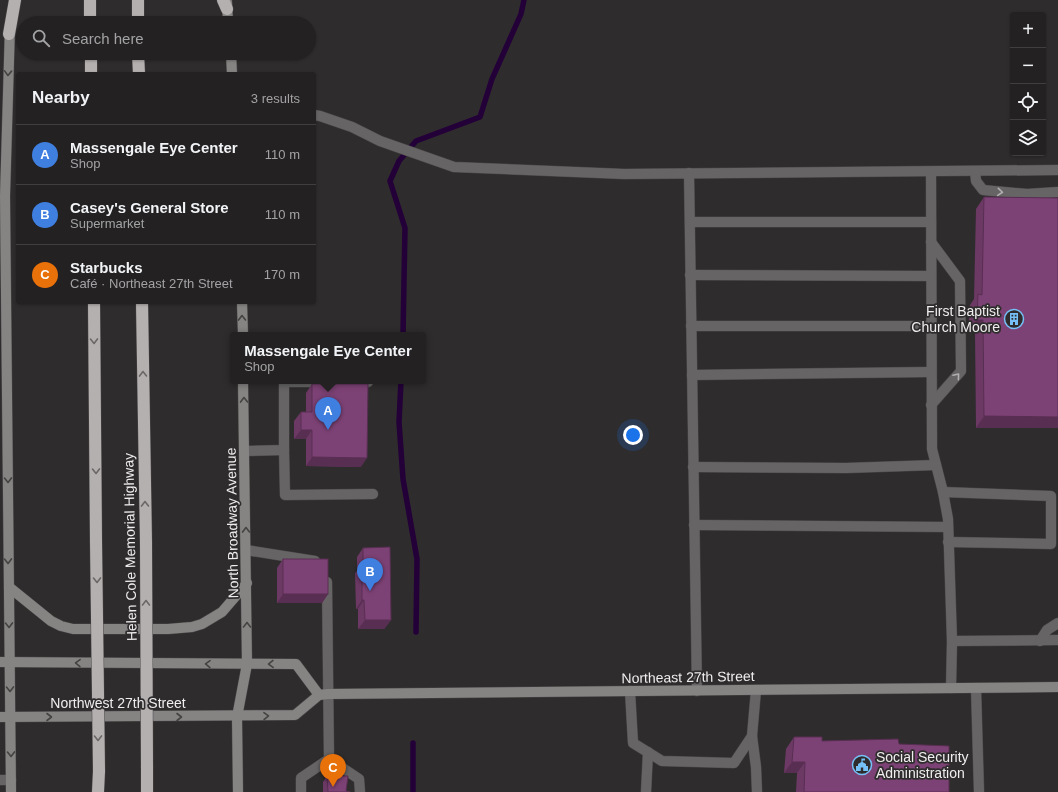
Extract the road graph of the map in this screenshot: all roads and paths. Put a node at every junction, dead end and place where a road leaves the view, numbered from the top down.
1 (10, 0) edge
2 (15, 0) edge
3 (90, 0) edge
4 (138, 0) edge
5 (226, 3) edge
6 (90, 16) edge
7 (138, 16) edge
8 (227, 16) edge
9 (9, 34) junction
10 (91, 60) edge
11 (138, 60) edge
12 (231, 60) edge
13 (91, 72) edge
14 (139, 72) edge
15 (232, 72) edge
16 (4, 116) edge
17 (316, 116) edge
18 (1058, 170) edge
19 (976, 171) junction
20 (931, 172) junction
21 (689, 173) junction
22 (1058, 192) edge
23 (2, 199) edge
24 (690, 222) junction
25 (931, 222) junction
26 (931, 242) junction
27 (690, 275) junction
28 (931, 276) junction
29 (94, 304) edge
30 (142, 304) edge
31 (242, 304) edge
32 (691, 326) junction
33 (931, 326) junction
34 (243, 332) edge
35 (931, 372) junction
36 (692, 374) junction
37 (243, 384) edge
38 (284, 384) edge
39 (3, 395) edge
40 (931, 405) junction
41 (284, 450) junction
42 (244, 451) junction
43 (936, 466) junction
44 (693, 467) junction
45 (943, 492) junction
46 (373, 494) dead end
47 (694, 525) junction
48 (948, 527) junction
49 (948, 542) junction
50 (246, 550) junction
51 (323, 563) edge
52 (326, 574) edge
53 (247, 583) junction
54 (9, 587) junction
55 (1058, 623) edge
56 (1040, 640) junction
57 (1058, 640) edge
58 (952, 641) junction
59 (5, 662) edge
60 (247, 664) junction
61 (1058, 687) edge
62 (951, 688) junction
63 (976, 688) junction
64 (697, 690) junction
65 (756, 690) junction
66 (630, 691) junction
67 (323, 695) junction
68 (237, 716) junction
69 (5, 717) edge
70 (752, 736) junction
71 (648, 752) junction
72 (329, 759) junction
73 (0, 780) edge
74 (11, 780) junction
75 (11, 792) edge
76 (98, 792) edge
77 (148, 792) edge
78 (238, 792) edge
79 (301, 792) edge
80 (360, 792) edge
81 (646, 792) edge
82 (757, 792) edge
83 (979, 792) edge

1 - 9 main road
2 - 9 highway
3 - 6 highway
4 - 7 highway
5 - 8 main road
9 -> 16 main road
10 - 13 highway
11 - 14 highway
12 - 15 main road
16 - 23 main road
17 - 21 lane
18 - 19 lane
19 - 20 lane
19 -> 22 lane
20 - 21 lane
20 - 25 lane
21 - 24 lane
23 - 39 main road
24 - 25 lane
24 - 27 lane
25 - 26 lane
26 - 28 lane
40 -> 26 lane
27 - 28 lane
27 - 32 lane
28 - 33 lane
29 -> 76 highway, bridge
77 -> 30 highway, Helen Cole Memorial Highway, bridge
34 -> 31 main road
32 - 33 lane
32 - 36 lane
33 - 35 lane
35 - 36 lane
35 - 40 lane
36 - 44 lane
42 -> 37 main road, North Broadway Avenue
38 - 41 lane
39 -> 54 main road
40 - 43 lane
41 - 42 lane
41 - 46 lane
50 -> 42 main road, North Broadway Avenue
43 - 44 lane
43 - 45 lane
44 - 47 lane
45 - 48 lane
45 - 49 lane
47 - 48 lane
47 - 64 lane
48 - 49 lane
49 - 58 lane
50 - 51 lane
50 - 53 main road, North Broadway Avenue
52 - 67 lane
53 - 54 main road
60 -> 53 main road, North Broadway Avenue
54 -> 59 main road
55 - 56 lane
56 - 57 lane
56 - 58 lane
58 - 62 lane
60 -> 59 main road
59 -> 69 main road
67 -> 60 main road
60 - 68 main road, North Broadway Avenue
61 - 63 main road, Northeast 27th Street
62 - 63 main road, Northeast 27th Street
62 - 65 main road, Northeast 27th Street
63 - 83 lane
64 - 65 main road, Northeast 27th Street
64 - 66 main road, Northeast 27th Street
65 - 70 lane
66 - 67 main road, Northeast 27th Street
66 - 71 lane
68 -> 67 main road
67 - 72 lane
69 -> 68 main road, Northwest 27th Street
68 - 78 main road
69 -> 74 main road
70 - 71 lane
70 - 82 lane
71 - 81 lane
72 - 79 lane
72 - 80 lane
73 - 74 lane
74 - 75 main road

